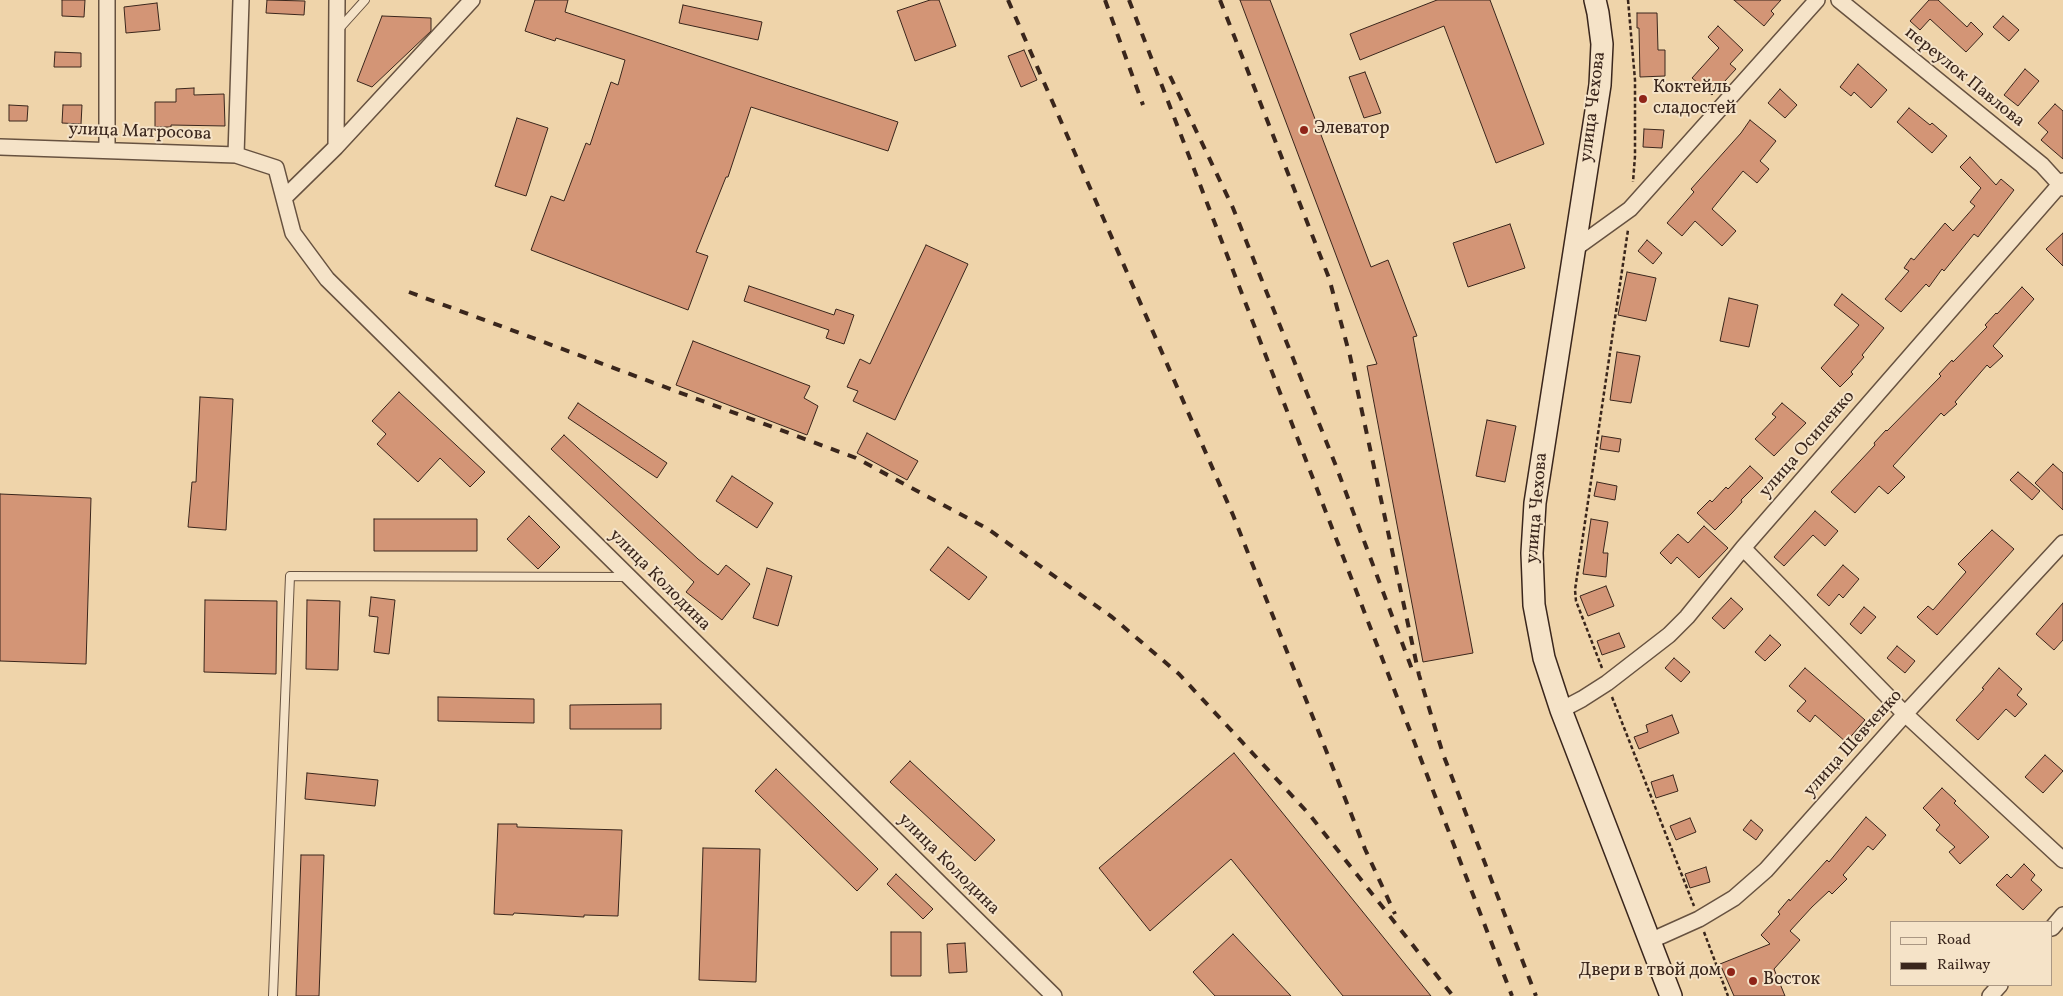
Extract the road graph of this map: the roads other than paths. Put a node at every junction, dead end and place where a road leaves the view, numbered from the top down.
1 (107, 0) edge
2 (241, 0) edge
3 (337, 0) edge
4 (365, 0) edge
5 (472, 0) edge
6 (1594, 0) edge
7 (1818, 0) edge
8 (1839, 0) edge
9 (336, 32) junction
10 (336, 147) junction
11 (0, 148) edge
12 (107, 150) junction
13 (236, 155) junction
14 (276, 168) joint
15 (2062, 184) edge
16 (284, 198) junction
17 (1573, 250) junction
18 (2063, 543) edge
19 (1743, 548) junction
20 (628, 577) junction
21 (1561, 710) junction
22 (1905, 714) junction
23 (2063, 860) edge
24 (2063, 915) edge
25 (2053, 927) edge
26 (1650, 941) junction
27 (1999, 986) edge
28 (273, 996) edge
29 (1054, 996) edge
30 (1671, 996) edge
31 (1990, 996) edge

1 - 12 street
2 - 13 street
3 - 9 street
4 - 9 lane
5 - 10 street
6 - 17 main road, улица Чехова
7 - 17 street
8 - 15 street, переулок Павлова
9 - 10 street
10 - 16 street
11 - 12 street, улица Матросова
12 - 13 street, улица Матросова
13 - 14 street, улица Матросова
14 - 16 street, улица Колодина
15 - 19 street, улица Осипенко
16 - 20 street, улица Колодина
17 - 21 main road, улица Чехова
18 - 22 street, улица Шевченко
19 - 21 street, улица Осипенко
19 - 22 street
20 - 28 lane
20 - 29 street, улица Колодина
21 - 26 main road, улица Чехова
22 - 23 street
22 - 26 street, улица Шевченко
24 - 25 street
26 - 30 main road, улица Чехова
27 - 31 street

